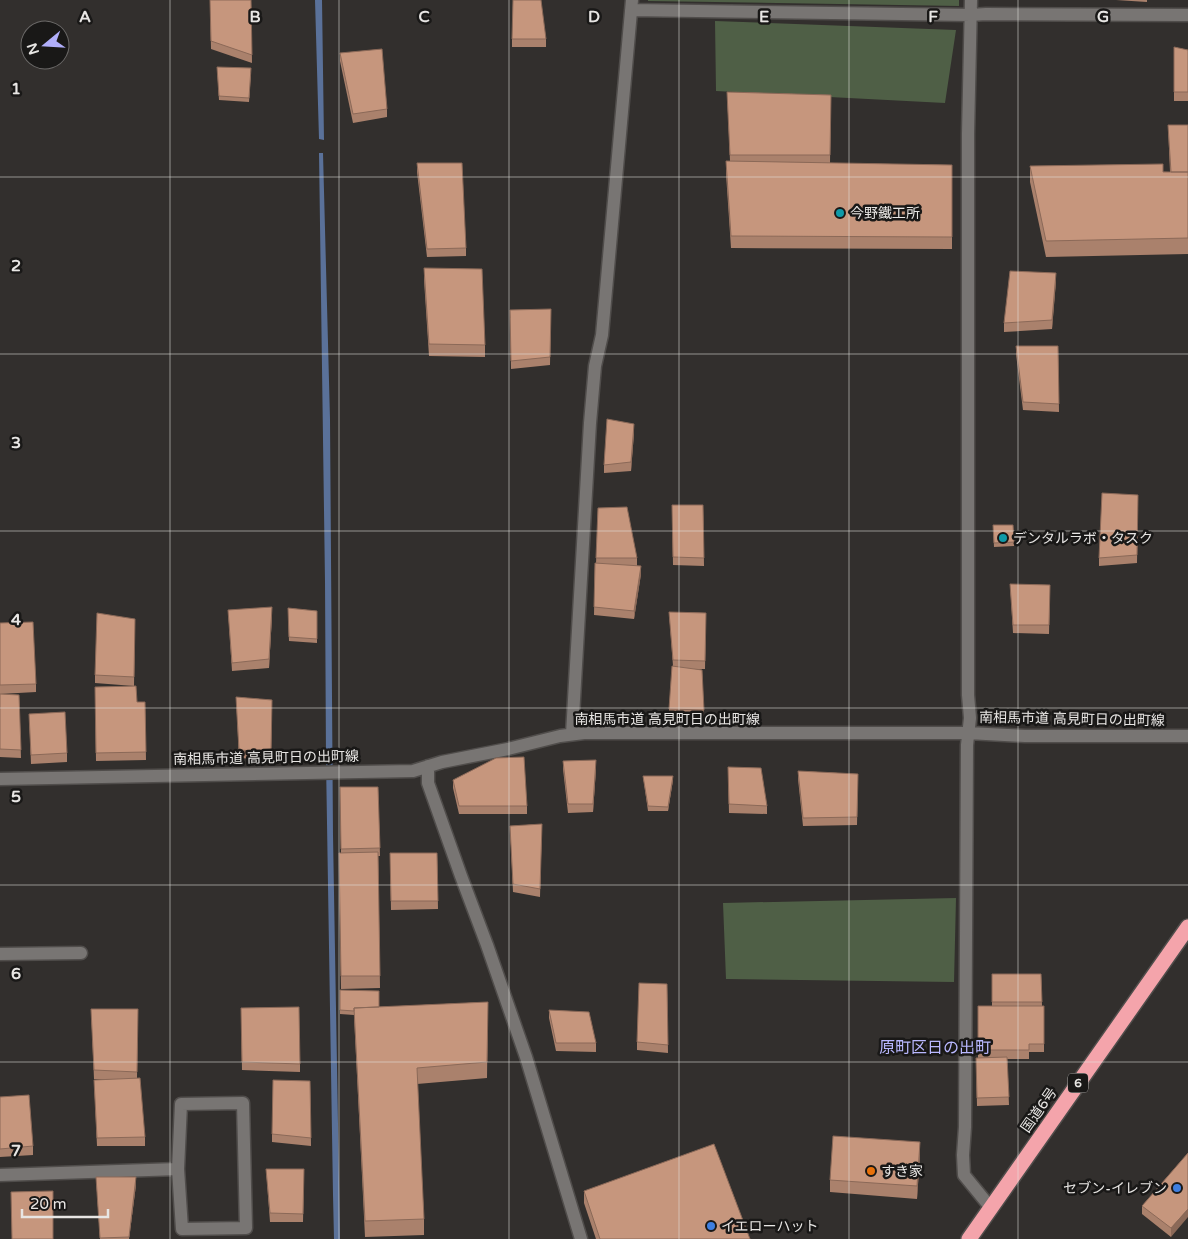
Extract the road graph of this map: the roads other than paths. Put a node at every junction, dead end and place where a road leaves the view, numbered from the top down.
1 (971, 0) edge
2 (631, 5) edge
3 (971, 14) junction
4 (1188, 15) edge
5 (968, 733) junction
6 (572, 734) junction
7 (1188, 736) edge
8 (428, 766) junction
9 (0, 779) edge
10 (1188, 927) edge
11 (82, 953) dead end
12 (0, 954) edge
13 (178, 1169) junction
14 (0, 1174) edge
15 (991, 1208) junction
16 (581, 1239) edge
17 (969, 1239) edge

1 - 3 street
2 - 3 street
2 - 6 street
3 - 4 street
3 - 5 street
5 - 6 street, 南相馬市道 高見町日の出町線
5 - 7 street, 南相馬市道 高見町日の出町線
5 - 15 street
6 - 8 street, 南相馬市道 高見町日の出町線
8 - 9 street, 南相馬市道 高見町日の出町線
8 - 16 street
10 - 15 highway, 国道6号 / 6
11 - 12 street
13 - 13 street
13 - 14 street
15 - 17 highway, 国道6号 / 6

